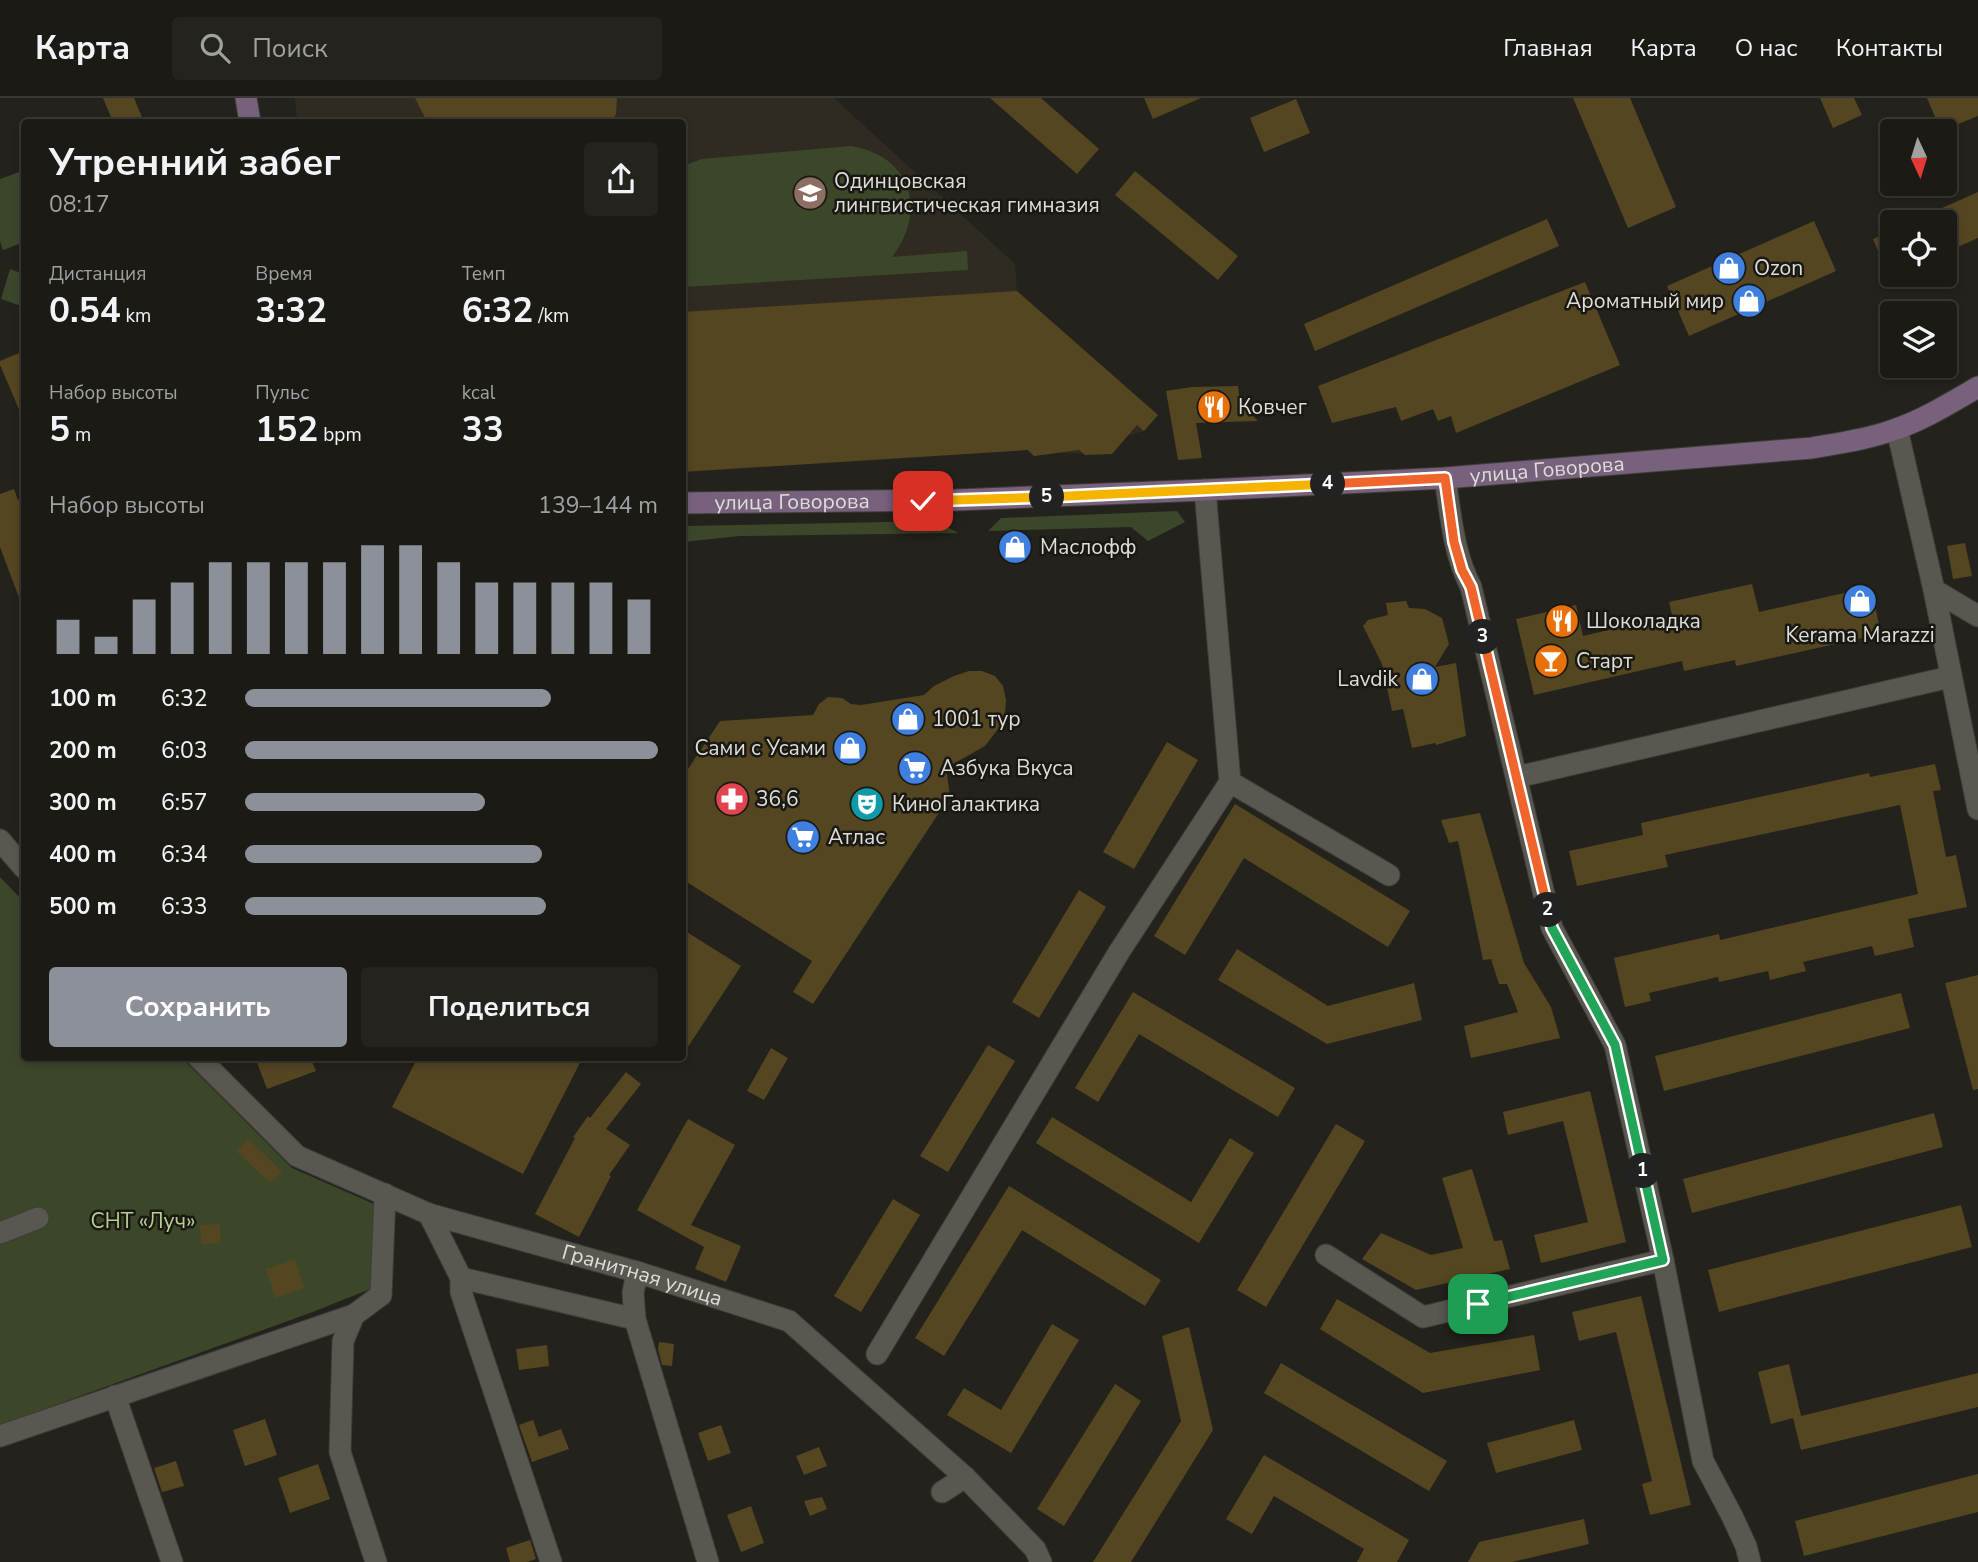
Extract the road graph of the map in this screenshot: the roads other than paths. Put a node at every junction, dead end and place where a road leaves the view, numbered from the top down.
1 (246, 98) edge
2 (250, 119) edge
3 (1978, 387) edge
4 (1897, 429) junction
5 (1445, 478) junction
6 (1205, 490) junction
7 (686, 503) edge
8 (1934, 590) junction
9 (1978, 616) edge
10 (1950, 677) junction
11 (1517, 777) junction
12 (1230, 782) junction
13 (1978, 809) edge
14 (0, 840) edge
15 (21, 864) edge
16 (1389, 875) dead end
17 (202, 1061) edge
18 (385, 1194) junction
19 (429, 1214) junction
20 (38, 1218) dead end
21 (0, 1233) edge
22 (1326, 1255) dead end
23 (1663, 1260) junction
24 (637, 1272) junction
25 (461, 1278) junction
26 (354, 1315) junction
27 (635, 1318) junction
28 (877, 1354) dead end
29 (115, 1396) junction
30 (0, 1436) edge
31 (965, 1477) junction
32 (942, 1492) dead end
33 (172, 1562) edge
34 (376, 1562) edge
35 (551, 1562) edge
36 (708, 1562) edge
37 (1041, 1562) edge
38 (1750, 1562) edge

1 - 2 main road
3 - 4 main road, улица Говорова
4 - 5 main road, улица Говорова
4 - 8 street
5 - 6 main road, улица Говорова
5 - 11 street
6 - 7 main road, улица Говорова
6 - 12 street
8 - 9 street
8 - 10 street
10 - 11 street
10 - 13 street
11 - 23 street
12 - 16 street
12 - 28 street
14 - 15 street
17 - 18 street, Гранитная улица
18 - 19 street, Гранитная улица
18 - 26 street
19 - 24 street, Гранитная улица
19 - 25 street
20 - 21 street
22 - 23 street
23 - 38 street
24 - 27 street
24 - 31 street, Гранитная улица
25 - 27 street
25 - 35 street
26 - 29 street
26 - 34 street
27 - 36 street
29 - 30 street
29 - 33 street
31 - 32 street
31 - 37 street, Гранитная улица

